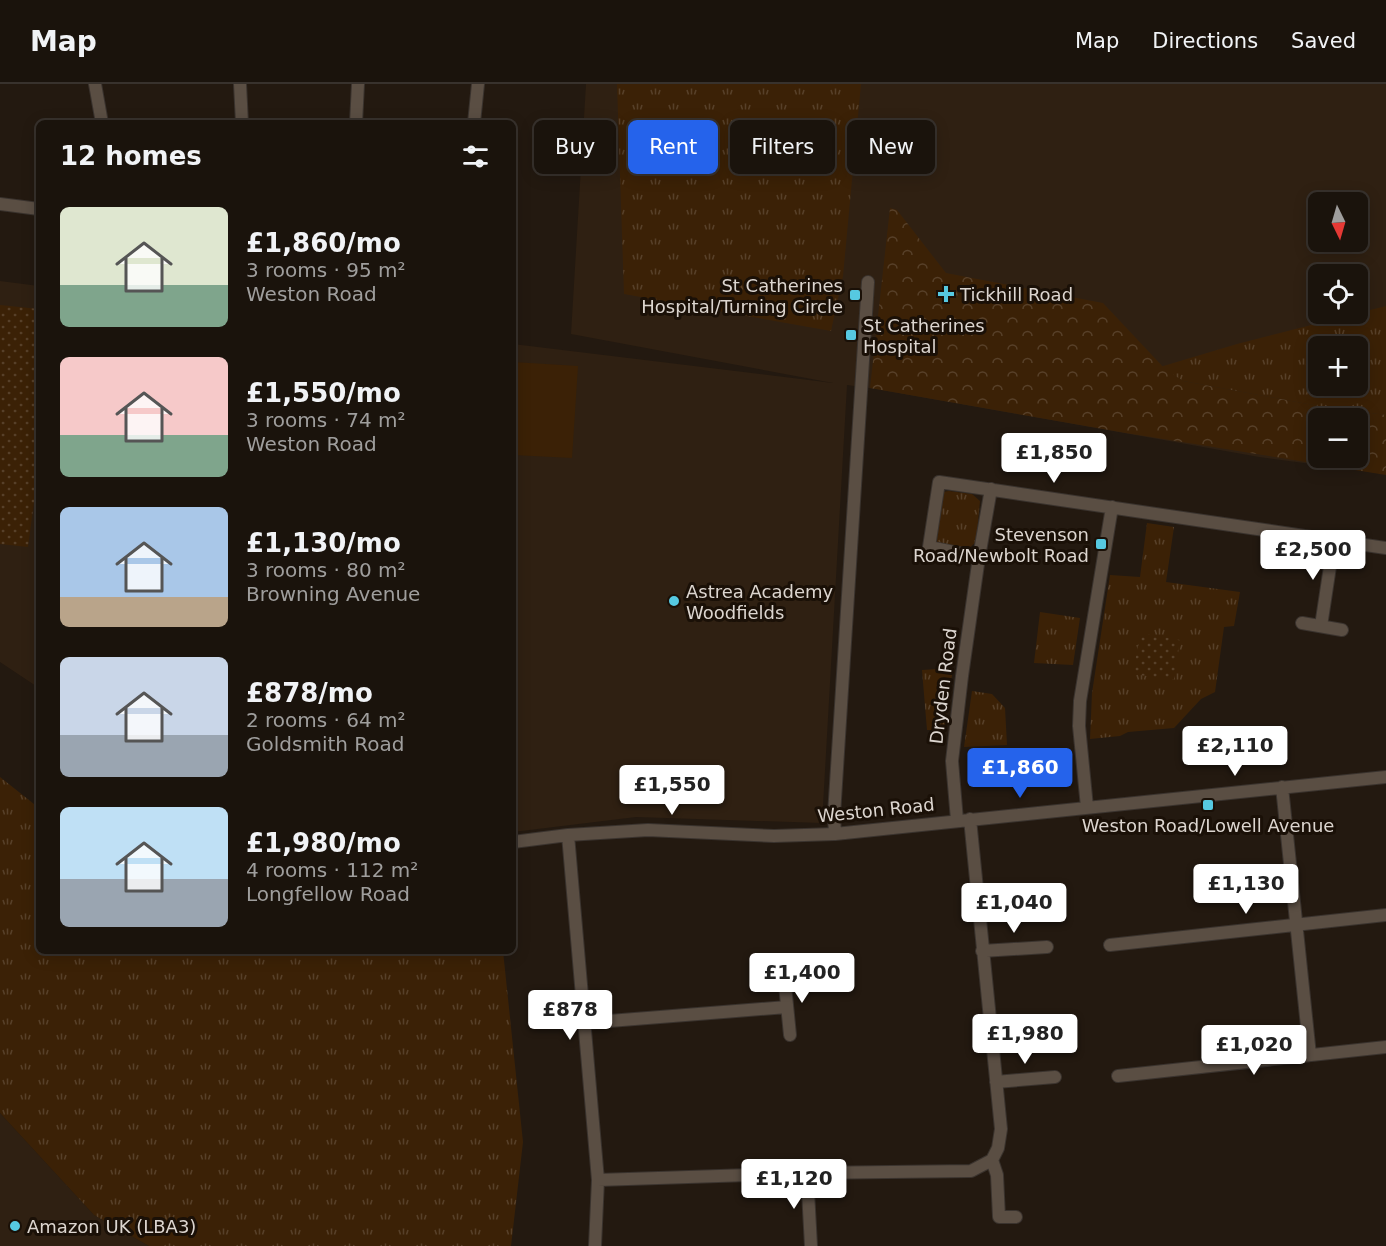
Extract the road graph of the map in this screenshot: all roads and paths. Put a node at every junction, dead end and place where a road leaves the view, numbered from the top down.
1 (95, 84) edge
2 (240, 84) edge
3 (358, 84) edge
4 (478, 84) edge
5 (101, 120) edge
6 (242, 120) edge
7 (356, 120) edge
8 (474, 120) edge
9 (0, 204) edge
10 (36, 209) edge
11 (868, 282) dead end
12 (992, 489) junction
13 (1112, 507) junction
14 (1334, 540) junction
15 (1386, 548) edge
16 (979, 557) junction
17 (1302, 623) dead end
18 (1321, 626) junction
19 (1342, 630) dead end
20 (1386, 777) edge
21 (1282, 787) junction
22 (1087, 807) junction
23 (963, 820) junction
24 (835, 834) junction
25 (568, 835) junction
26 (516, 842) edge
27 (1386, 915) edge
28 (1296, 924) junction
29 (1110, 945) dead end
30 (1047, 947) dead end
31 (982, 951) junction
32 (784, 975) dead end
33 (787, 1007) junction
34 (584, 1023) junction
35 (790, 1035) dead end
36 (1386, 1047) edge
37 (1310, 1055) junction
38 (1118, 1076) dead end
39 (1056, 1077) dead end
40 (996, 1082) junction
41 (992, 1160) junction
42 (807, 1173) junction
43 (598, 1180) junction
44 (1016, 1217) dead end
45 (595, 1246) edge
46 (811, 1246) edge

1 - 5 street
2 - 6 street
3 - 7 street
4 - 8 street
9 - 10 street
11 - 24 street
12 - 13 street
12 - 16 street, Dryden Road
12 - 16 street
13 - 14 street
13 - 22 street
14 - 15 street
14 - 18 street
16 - 23 street, Dryden Road
17 - 18 street
18 - 19 street
20 - 21 street, Weston Road
21 - 22 street, Weston Road
21 - 28 street
22 - 23 street, Weston Road
23 - 24 street, Weston Road
23 - 31 street, Dryden Road
24 - 25 street, Weston Road
25 - 26 street, Weston Road
25 - 34 street
27 - 28 street
28 - 29 street
28 - 37 street
30 - 31 street
31 - 40 street, Dryden Road
32 - 33 street
33 - 34 street
33 - 35 street
34 - 43 street
36 - 37 street
37 - 38 street
39 - 40 street
40 - 41 street, Dryden Road
41 - 42 street
41 - 44 street
42 - 43 street
42 - 46 street
43 - 45 street

